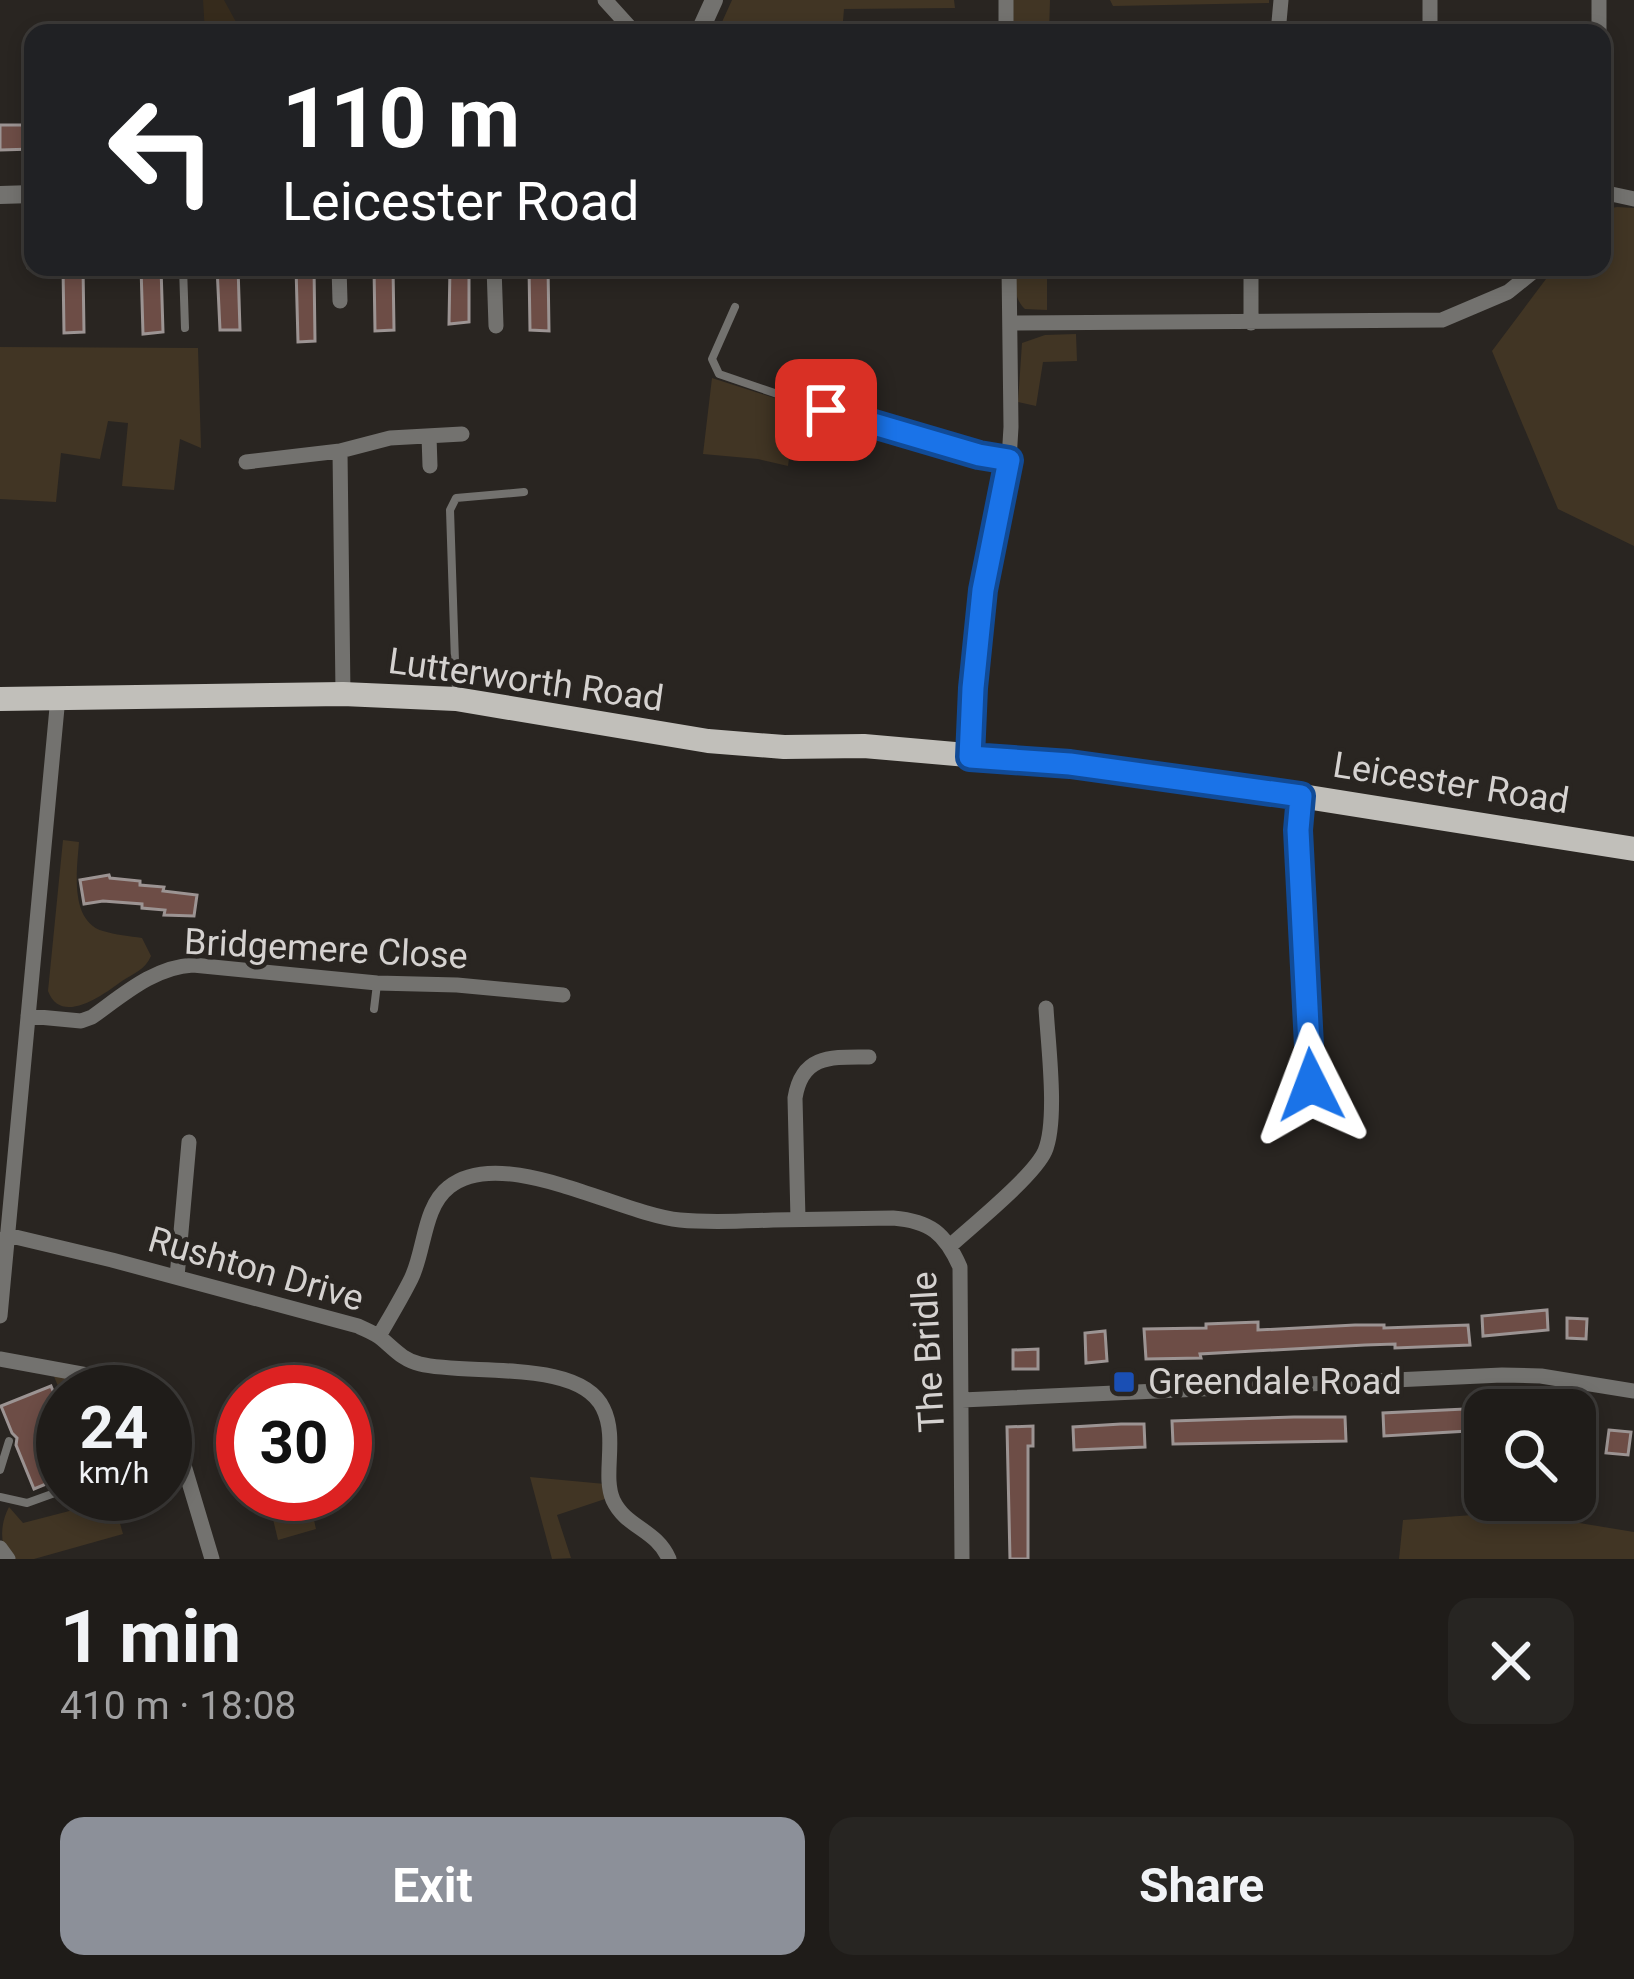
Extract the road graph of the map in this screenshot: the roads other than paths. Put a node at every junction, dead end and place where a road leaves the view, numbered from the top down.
1 (605, 0) edge
2 (627, 24) edge
3 (183, 276) edge
4 (339, 276) edge
5 (494, 276) edge
6 (1009, 276) edge
7 (1251, 276) edge
8 (1528, 276) edge
9 (340, 301) dead end
10 (735, 307) dead end
11 (1011, 323) junction
12 (1251, 323) junction
13 (496, 326) dead end
14 (185, 328) dead end
15 (802, 402) joint
16 (462, 434) dead end
17 (429, 436) junction
18 (340, 451) junction
19 (1009, 460) junction
20 (246, 462) dead end
21 (430, 466) dead end
22 (524, 492) dead end
23 (343, 694) junction
24 (58, 697) junction
25 (0, 698) edge
26 (456, 700) junction
27 (970, 757) junction
28 (1301, 796) junction
29 (1634, 849) edge
30 (377, 982) junction
31 (563, 995) dead end
32 (1046, 1008) dead end
33 (374, 1009) dead end
34 (28, 1016) junction
35 (869, 1057) dead end
36 (1311, 1085) dead end
37 (189, 1142) dead end
38 (6, 1188) edge
39 (798, 1219) junction
40 (7, 1235) junction
41 (950, 1246) junction
42 (177, 1277) junction
43 (0, 1316) edge
44 (380, 1336) junction
45 (0, 1359) edge
46 (36, 1366) edge
47 (1634, 1390) edge
48 (962, 1400) junction
49 (9, 1441) dead end
50 (0, 1470) edge
51 (192, 1492) edge
52 (0, 1497) edge
53 (36, 1500) edge
54 (0, 1548) edge
55 (8, 1559) edge
56 (212, 1559) edge
57 (669, 1559) edge
58 (962, 1559) edge

1 - 2 street
3 - 14 lane
4 - 9 street
5 - 13 street
6 - 11 street
7 - 12 street
8 - 12 street
10 - 15 lane
11 - 12 street
11 - 19 street
15 - 19 street
16 - 17 street
17 - 18 street
17 - 21 street
18 - 20 street
18 - 23 street
19 - 27 street
22 - 26 lane
23 - 24 main road, Lutterworth Road
23 - 26 main road, Lutterworth Road
24 - 25 main road, Lutterworth Road
24 - 34 street
26 - 27 main road, Lutterworth Road
27 - 28 main road, Leicester Road
28 - 29 main road, Leicester Road
28 - 36 street
30 - 31 street, Bridgemere Close
30 - 33 lane
30 - 34 street, Bridgemere Close
32 - 41 street
34 - 38 street
35 - 39 street
37 - 42 street
38 - 40 street
39 - 41 street, The Bridle
39 - 44 street, The Bridle
40 - 42 street, Rushton Drive
40 - 43 street
41 - 48 street, The Bridle
42 - 44 street, Rushton Drive
44 - 57 street, Rushton Drive
45 - 46 street
47 - 48 street
48 - 58 street, The Bridle
49 - 50 lane
51 - 56 street
52 - 53 lane
54 - 55 street

